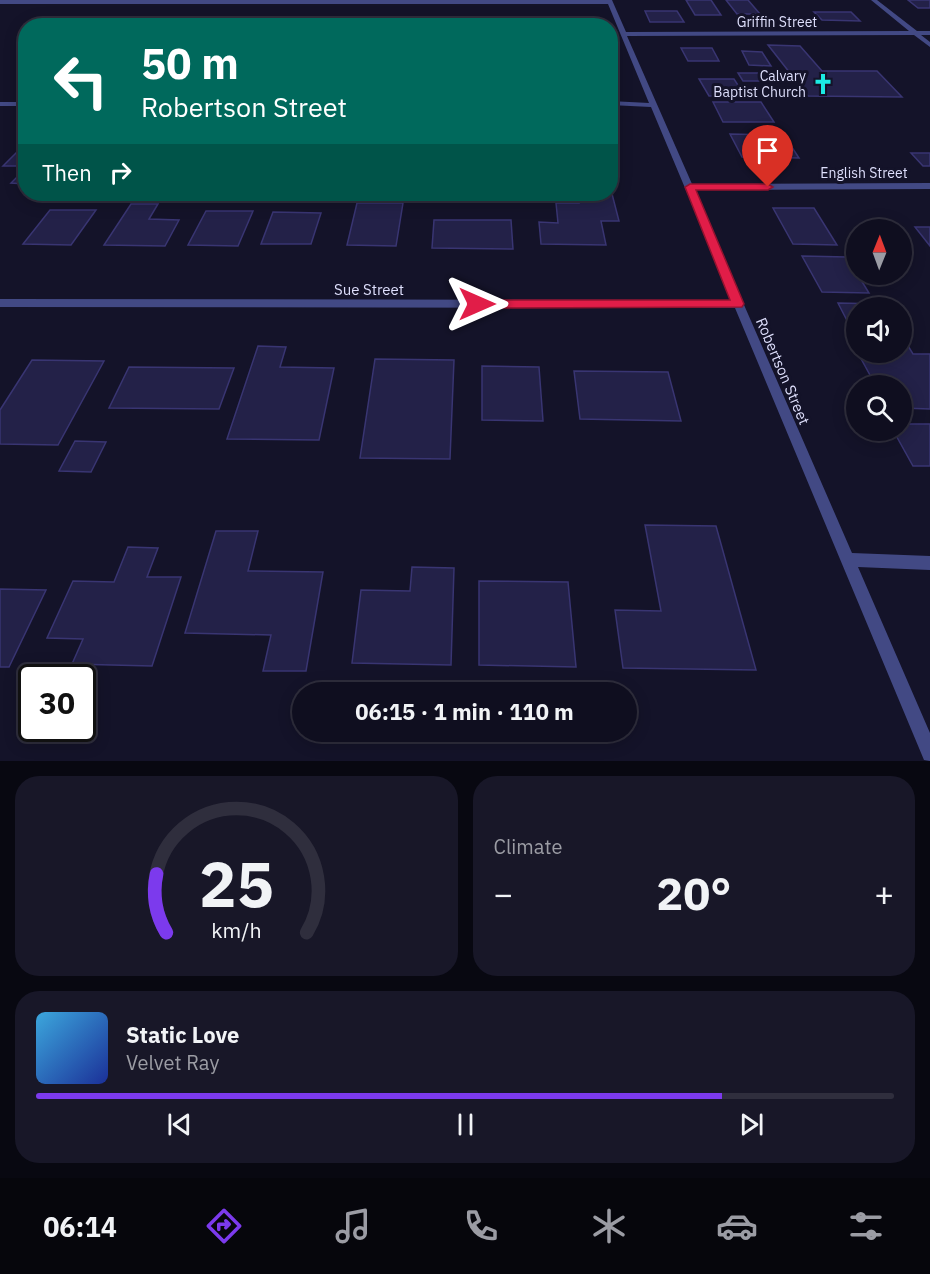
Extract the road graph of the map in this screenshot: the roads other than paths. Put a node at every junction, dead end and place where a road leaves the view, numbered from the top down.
1 (874, 0) edge
2 (609, 1) edge
3 (0, 2) edge
4 (617, 18) edge
5 (618, 21) edge
6 (916, 33) junction
7 (930, 33) edge
8 (624, 34) junction
9 (930, 45) edge
10 (618, 103) edge
11 (0, 104) edge
12 (18, 104) edge
13 (653, 105) junction
14 (930, 186) edge
15 (690, 187) junction
16 (0, 303) edge
17 (738, 304) junction
18 (846, 560) junction
19 (930, 563) edge
20 (930, 754) edge

1 - 6 street
2 - 3 street
2 - 4 street, Robertson Street
5 - 8 street, Robertson Street
6 - 7 street, Griffin Street
6 - 8 street, Griffin Street
6 - 9 street
8 - 13 street, Robertson Street
10 - 13 street
11 - 12 street
13 - 15 street, Robertson Street
14 - 15 street, English Street
15 - 17 street, Robertson Street
16 - 17 street, Sue Street
17 - 18 street, Robertson Street
18 - 19 street
18 - 20 street, Robertson Street

